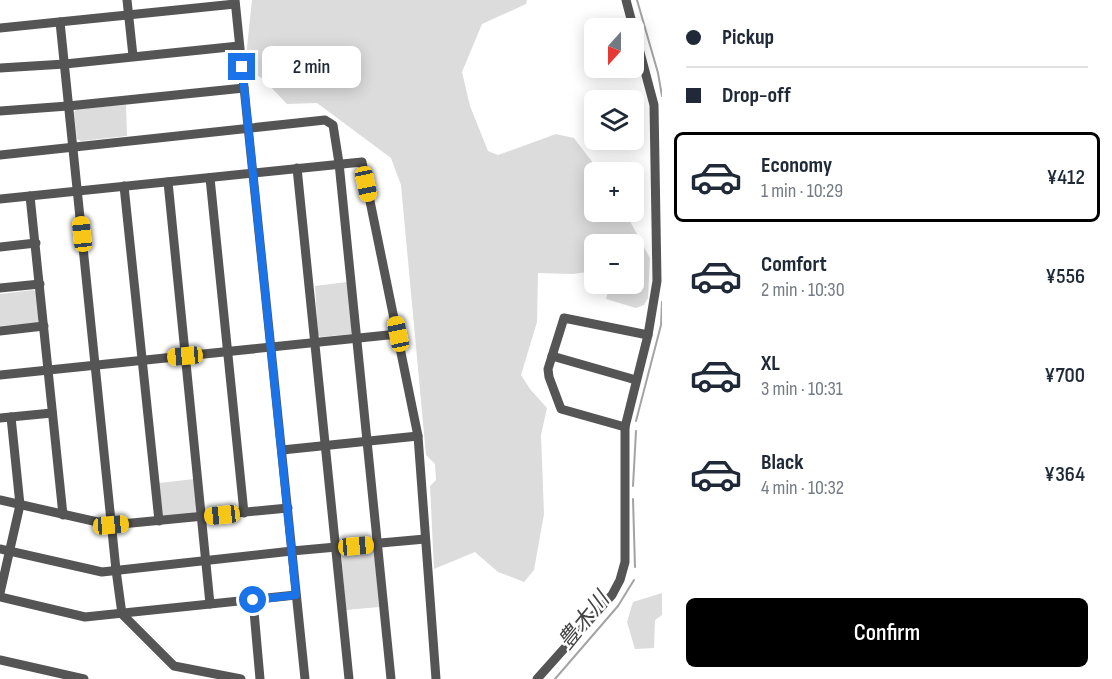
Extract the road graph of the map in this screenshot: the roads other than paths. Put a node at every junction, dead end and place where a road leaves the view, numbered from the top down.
1 (127, 0) edge
2 (626, 0) edge
3 (235, 2) edge
4 (129, 15) junction
5 (60, 22) junction
6 (0, 28) edge
7 (239, 46) junction
8 (133, 56) junction
9 (65, 64) junction
10 (0, 68) edge
11 (244, 88) junction
12 (69, 106) junction
13 (0, 111) edge
14 (249, 129) junction
15 (72, 148) junction
16 (0, 155) edge
17 (339, 163) junction
18 (297, 168) junction
19 (253, 173) junction
20 (210, 178) junction
21 (168, 183) junction
22 (124, 186) junction
23 (77, 191) junction
24 (30, 196) junction
25 (0, 199) edge
26 (36, 243) junction
27 (0, 246) edge
28 (40, 284) junction
29 (0, 288) edge
30 (44, 326) junction
31 (0, 331) edge
32 (398, 334) junction
33 (648, 335) junction
34 (356, 338) junction
35 (314, 342) junction
36 (271, 346) junction
37 (228, 351) junction
38 (185, 356) junction
39 (552, 356) junction
40 (142, 359) junction
41 (95, 365) junction
42 (48, 370) junction
43 (0, 375) edge
44 (636, 380) junction
45 (52, 413) junction
46 (11, 417) junction
47 (0, 418) edge
48 (625, 427) junction
49 (418, 436) junction
50 (366, 441) junction
51 (325, 445) junction
52 (282, 450) junction
53 (0, 500) edge
54 (20, 505) junction
55 (288, 508) junction
56 (244, 513) junction
57 (63, 515) junction
58 (201, 518) junction
59 (159, 521) junction
60 (111, 525) junction
61 (425, 539) junction
62 (377, 544) junction
63 (335, 547) junction
64 (5, 550) edge
65 (292, 551) junction
66 (206, 561) junction
67 (116, 570) junction
68 (0, 595) edge
69 (296, 595) junction
70 (253, 600) junction
71 (210, 604) junction
72 (122, 614) junction
73 (0, 660) edge
74 (84, 679) edge
75 (241, 679) edge
76 (260, 679) edge
77 (305, 679) edge
78 (349, 679) edge
79 (391, 679) edge
80 (436, 679) edge
81 (537, 679) edge

1 - 4 street
2 - 33 street
3 - 4 street
3 - 7 street
4 - 5 street
4 - 8 street
5 - 6 street
5 - 9 street
7 - 8 street
7 - 11 street
8 - 9 street
9 - 10 street
9 - 12 street
11 - 12 street
11 - 14 street
12 - 13 street
12 - 15 street
14 - 15 street
14 - 17 street
14 - 19 street
15 - 16 street
15 - 23 street
17 - 18 street
17 - 32 street
17 - 34 street
18 - 19 street
18 - 35 street
19 - 20 street
19 - 36 street
20 - 21 street
20 - 37 street
21 - 22 street
21 - 38 street
22 - 23 street
22 - 40 street
23 - 24 street
23 - 41 street
24 - 25 street
24 - 26 street
26 - 27 street
26 - 28 street
28 - 29 street
28 - 30 street
30 - 31 street
30 - 42 street
32 - 34 street
32 - 49 street
33 - 39 street
33 - 44 street
34 - 35 street
34 - 50 street
35 - 36 street
35 - 51 street
36 - 37 street
36 - 52 street
37 - 38 street
37 - 56 street
38 - 40 street
38 - 58 street
39 - 44 street
39 - 48 street
40 - 41 street
40 - 59 street
41 - 42 street
41 - 60 street
42 - 43 street
42 - 45 street
44 - 48 street
45 - 46 street
45 - 57 street
46 - 47 street
46 - 54 street
48 - 81 street
49 - 50 street
49 - 61 street
50 - 51 street
50 - 62 street
51 - 52 street
51 - 63 street
52 - 55 street
53 - 54 street
54 - 57 street
54 - 64 street
55 - 56 street
55 - 65 street
56 - 58 street
57 - 60 street
58 - 59 street
58 - 66 street
59 - 60 street
60 - 67 street
61 - 62 street
61 - 80 street
62 - 63 street
62 - 79 street
63 - 65 street
63 - 78 street
64 - 67 street
64 - 68 street
65 - 66 street
65 - 69 street
66 - 67 street
66 - 71 street
67 - 72 street
68 - 72 street
69 - 70 street
69 - 77 street
70 - 71 street
70 - 76 street
71 - 72 street
72 - 75 street
73 - 74 street

